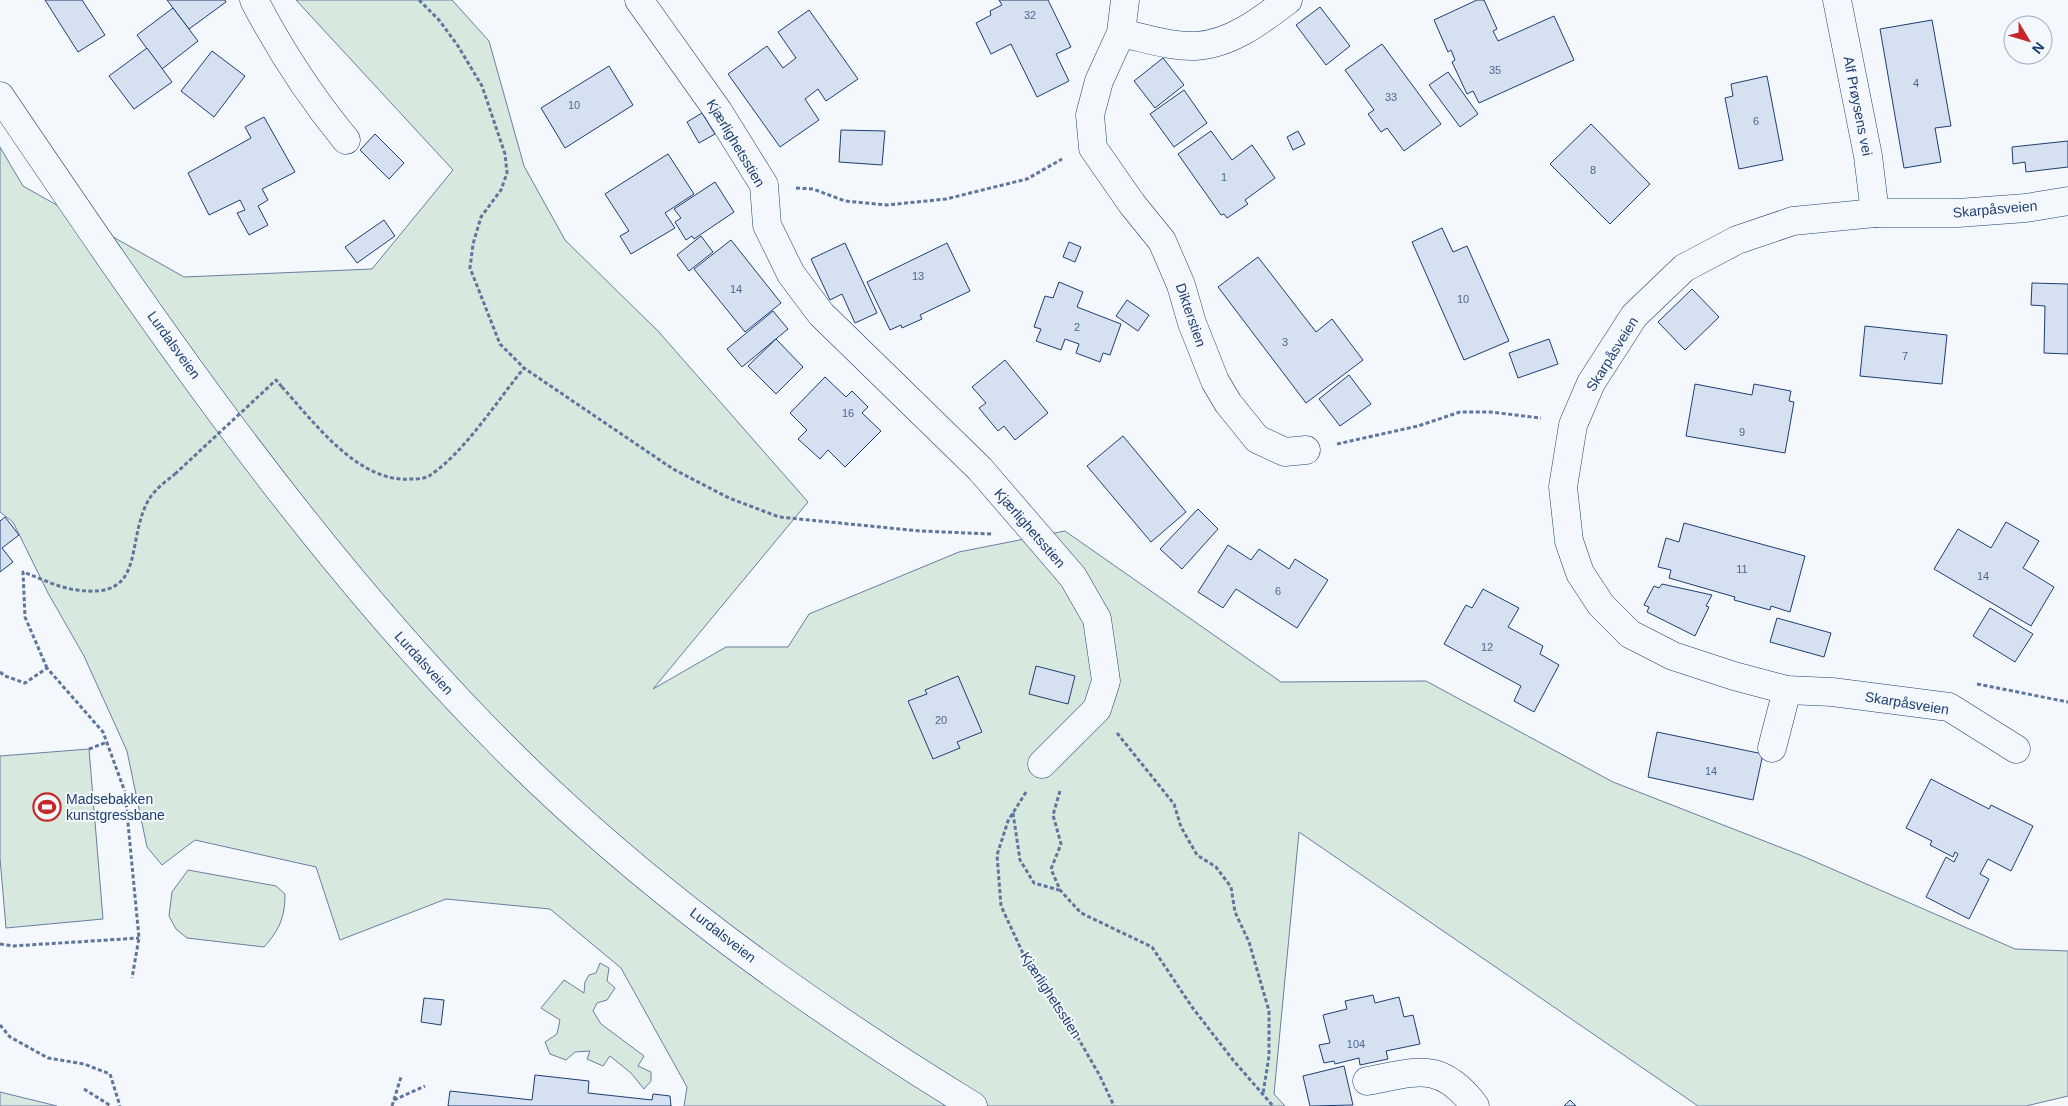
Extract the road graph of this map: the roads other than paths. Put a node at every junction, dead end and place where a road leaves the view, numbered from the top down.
1 (254, 0) edge
2 (639, 0) edge
3 (1125, 0) edge
4 (1288, 0) edge
5 (1837, 0) edge
6 (1121, 33) junction
7 (0, 96) edge
8 (346, 140) dead end
9 (2068, 201) edge
10 (1875, 213) junction
11 (1306, 450) road end
12 (1787, 690) junction
13 (1772, 748) dead end
14 (2016, 749) dead end
15 (1046, 760) road end
16 (1367, 1081) dead end
17 (973, 1106) edge
18 (1475, 1106) edge

1 - 8 street
2 - 15 street, Kjærlighetsstien
3 - 6 street
4 - 6 street
5 - 10 street, Alf Prøysens vei
6 - 11 street, Dikterstien
7 - 17 street, Lurdalsveien
9 - 10 street, Skarpåsveien
10 - 12 street, Skarpåsveien
12 - 13 street
12 - 14 street, Skarpåsveien
16 - 18 street

